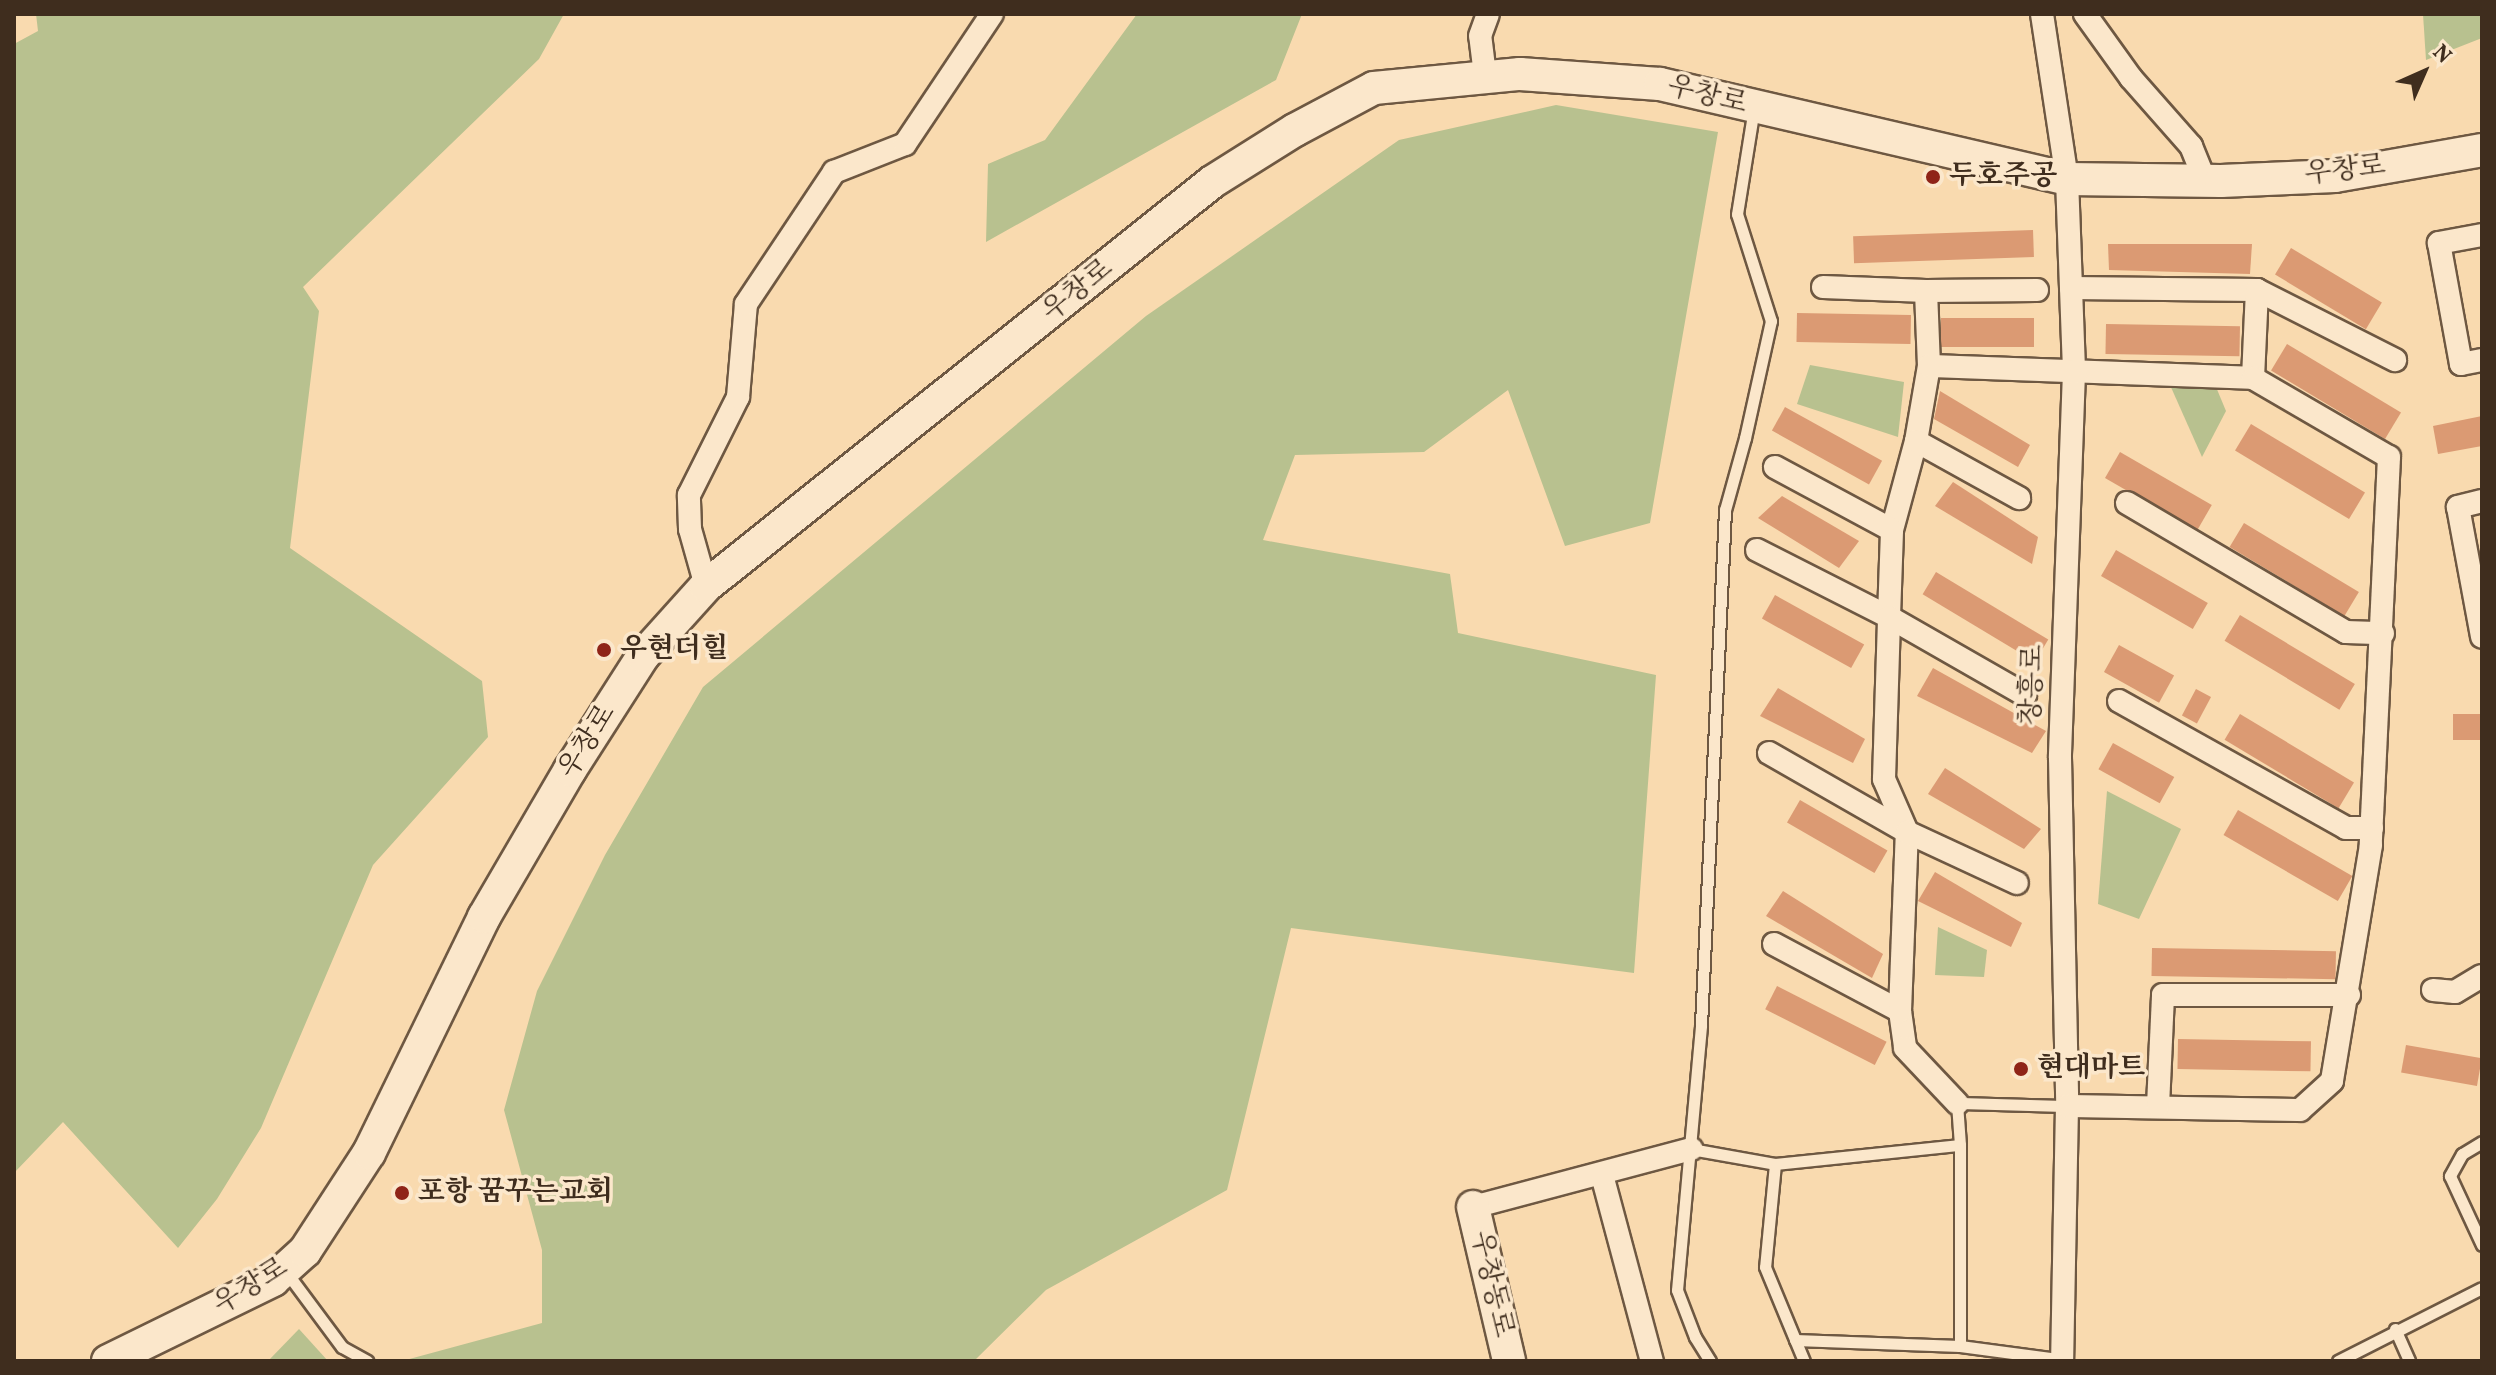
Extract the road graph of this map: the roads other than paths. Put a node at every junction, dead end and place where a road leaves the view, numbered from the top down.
1 (992, 14) edge
2 (1488, 14) edge
3 (2042, 14) edge
4 (2085, 14) edge
5 (1485, 75) junction
6 (1754, 108) junction
7 (2482, 150) edge
8 (2067, 179) junction
9 (2205, 181) junction
10 (2482, 235) edge
11 (1823, 287) dead end
12 (2071, 288) junction
13 (2037, 290) dead end
14 (2257, 290) junction
15 (1926, 291) junction
16 (2395, 360) dead end
17 (2482, 360) edge
18 (1929, 366) junction
19 (2074, 372) junction
20 (2253, 378) junction
21 (1916, 441) junction
22 (1775, 467) dead end
23 (2019, 498) dead end
24 (2482, 501) edge
25 (2127, 503) dead end
26 (1892, 530) junction
27 (1757, 550) dead end
28 (706, 586) junction
29 (1889, 617) junction
30 (2383, 633) junction
31 (2482, 637) edge
32 (2025, 695) dead end
33 (2119, 701) dead end
34 (1769, 753) dead end
35 (2372, 828) junction
36 (1907, 832) junction
37 (2017, 883) dead end
38 (1774, 944) dead end
39 (2482, 976) edge
40 (2433, 990) dead end
41 (2349, 995) junction
42 (1900, 1011) junction
43 (1957, 1103) junction
44 (2067, 1106) junction
45 (2158, 1106) junction
46 (2482, 1142) edge
47 (1960, 1145) junction
48 (1691, 1149) junction
49 (1775, 1164) junction
50 (1602, 1175) junction
51 (1473, 1207) joint
52 (2482, 1245) edge
53 (285, 1270) junction
54 (2482, 1288) edge
55 (2395, 1329) junction
56 (1795, 1340) junction
57 (1960, 1346) junction
58 (2065, 1360) edge
59 (108, 1361) edge
60 (367, 1361) edge
61 (1509, 1361) edge
62 (1652, 1361) edge
63 (1710, 1361) edge
64 (1804, 1361) edge
65 (2338, 1361) edge
66 (2409, 1361) edge

1 - 28 street
2 - 5 street
3 - 8 street, 창흥로
4 - 9 street
5 - 6 main road, 우창로
5 - 28 main road, 우창로
6 - 8 main road, 우창로
6 - 48 lane
7 - 9 main road, 우창로
8 - 9 main road, 우창로
8 - 12 street, 창흥로
10 - 17 street
11 - 15 street
12 - 14 street
12 - 19 street, 창흥로
13 - 15 street
14 - 16 street
14 - 20 street
15 - 18 street
18 - 19 street
18 - 21 street
19 - 20 street
19 - 44 street, 창흥로
20 - 30 street
21 - 23 street
21 - 26 street
22 - 26 street
24 - 31 street
25 - 30 street
26 - 29 street
27 - 29 street
28 - 53 main road, 우창로
29 - 32 street
29 - 36 street
30 - 35 street
33 - 35 street
34 - 36 street
35 - 41 street
36 - 37 street
36 - 42 street
38 - 42 street
39 - 40 street
41 - 45 street
41 - 45 street
42 - 43 street
43 - 44 lane
43 - 47 lane
44 - 45 street
44 - 58 street, 창흥로
46 - 52 lane
47 - 49 lane
47 - 57 lane
48 - 49 lane
48 - 50 street
48 - 63 lane
49 - 56 lane
50 - 51 street
50 - 62 street
51 - 61 main road, 우창동로
53 - 59 main road, 우창로
53 - 60 lane
54 - 55 lane
55 - 65 lane
55 - 66 lane
56 - 57 lane
56 - 64 lane
57 - 58 lane

